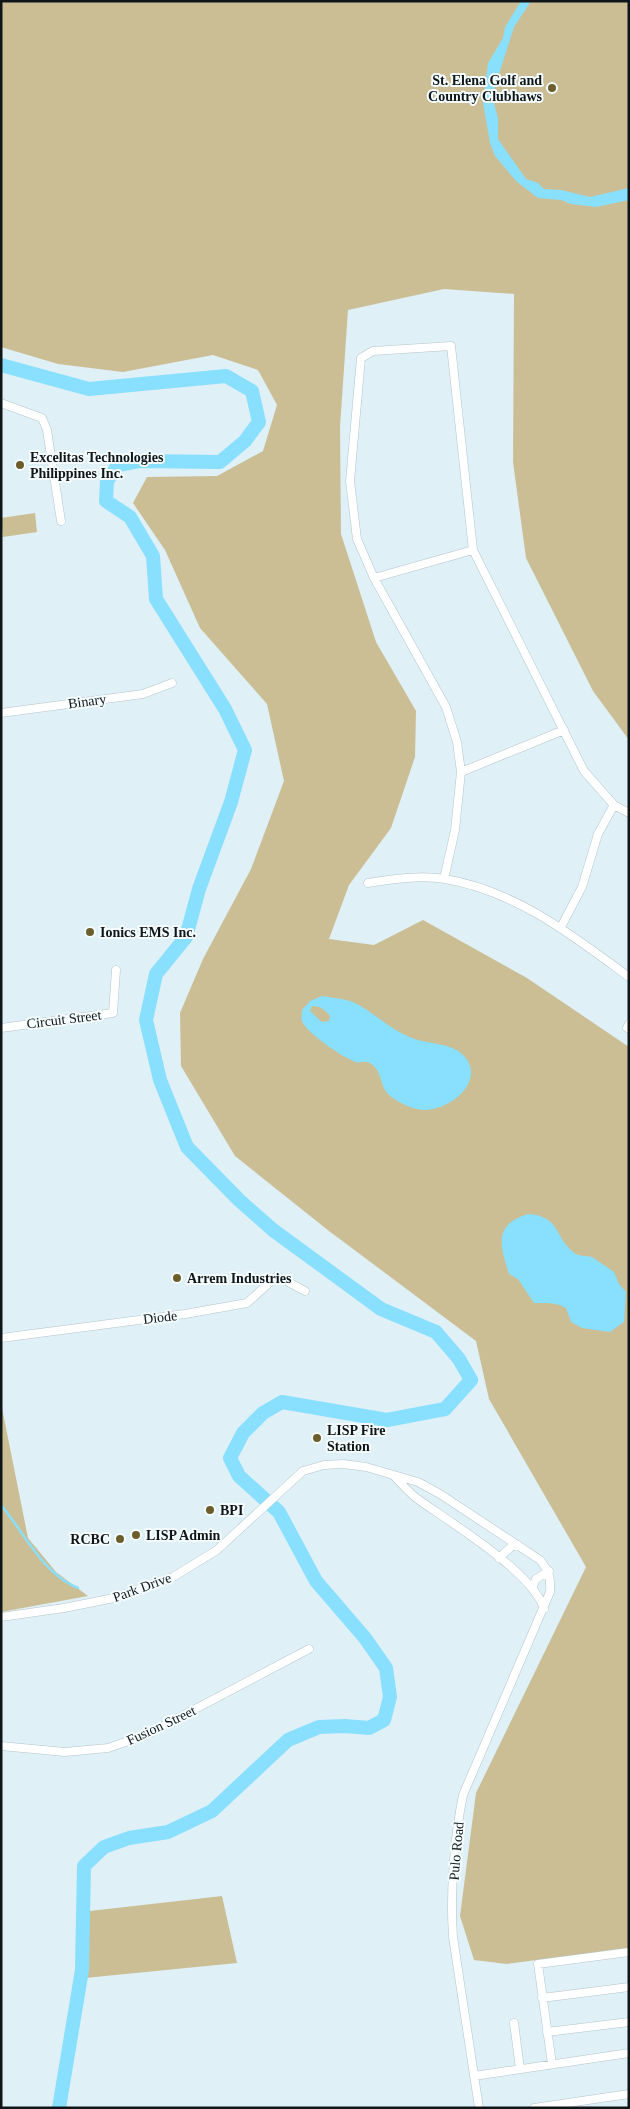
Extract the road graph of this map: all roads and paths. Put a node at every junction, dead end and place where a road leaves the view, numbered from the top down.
1 (1, 403) edge
2 (61, 521) dead end
3 (473, 550) junction
4 (374, 578) junction
5 (172, 683) dead end
6 (1, 713) edge
7 (564, 730) junction
8 (461, 772) junction
9 (614, 804) junction
10 (629, 813) edge
11 (444, 879) junction
12 (368, 883) dead end
13 (561, 927) junction
14 (116, 970) dead end
15 (629, 977) edge
16 (1, 1028) edge
17 (305, 1290) dead end
18 (1, 1338) edge
19 (394, 1476) junction
20 (518, 1545) junction
21 (499, 1558) junction
22 (549, 1571) junction
23 (532, 1588) junction
24 (544, 1609) junction
25 (1, 1617) edge
26 (309, 1649) dead end
27 (1, 1746) edge
28 (629, 1952) edge
29 (629, 1987) edge
30 (542, 1998) junction
31 (629, 2022) edge
32 (514, 2023) dead end
33 (547, 2032) junction
34 (629, 2053) edge
35 (552, 2064) junction
36 (520, 2069) junction
37 (474, 2076) junction
38 (629, 2094) edge
39 (479, 2108) edge
40 (534, 2108) edge

1 - 2 street
3 - 4 street
3 - 4 street
3 - 7 street
4 - 8 street
5 - 6 street, Binary
7 - 8 street
7 - 9 street
8 - 11 street
9 - 10 street
9 - 13 street
11 - 12 street
11 - 13 street
13 - 15 street
14 - 16 street, Circuit Street
17 - 18 street, Diode
19 - 20 street, Park Drive
19 - 21 street, Park Drive
19 - 25 street, Park Drive
20 - 21 street
20 - 22 street, Park Drive
21 - 23 street, Park Drive
22 - 23 street
22 - 24 street
23 - 24 street, Park Drive
24 - 37 street, Pulo Road
26 - 27 street, Fusion Street
28 - 30 street
29 - 30 street
30 - 33 street
31 - 33 street
32 - 36 street
33 - 35 street
34 - 35 street
35 - 36 street
36 - 37 street
37 - 39 street, Pulo Road
38 - 40 street

